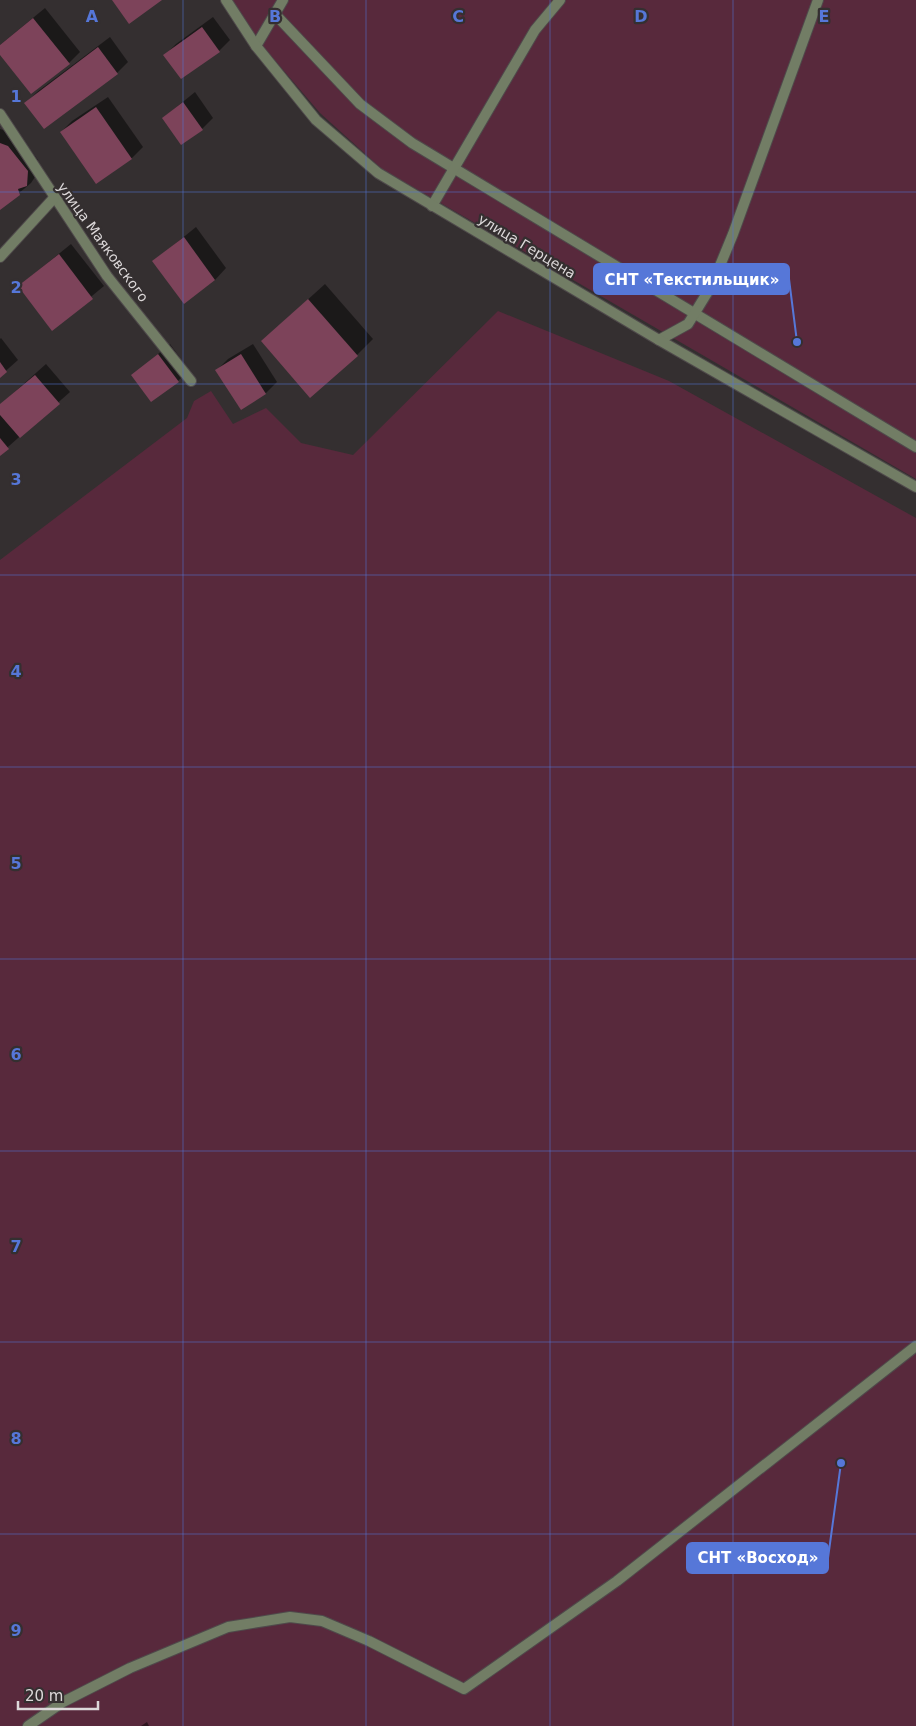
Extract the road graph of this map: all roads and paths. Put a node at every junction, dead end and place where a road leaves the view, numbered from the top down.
1 (226, 0) edge
2 (283, 0) edge
3 (560, 0) edge
4 (818, 0) edge
5 (274, 13) junction
6 (256, 46) junction
7 (0, 114) edge
8 (454, 169) junction
9 (54, 198) junction
10 (432, 206) junction
11 (0, 257) edge
12 (694, 314) junction
13 (659, 340) junction
14 (192, 381) dead end
15 (916, 447) edge
16 (916, 488) edge
17 (916, 1346) edge
18 (28, 1726) edge

1 - 6 street, улица Герцена
2 - 5 street
3 - 8 street
4 - 12 street
5 - 6 street
5 - 8 street
6 - 10 street, улица Герцена
7 - 9 street, улица Маяковского
8 - 10 street
8 - 12 street
9 - 11 street
9 - 14 street, улица Маяковского
10 - 13 street, улица Герцена
12 - 13 street
12 - 15 street
13 - 16 street, улица Герцена
17 - 18 street

